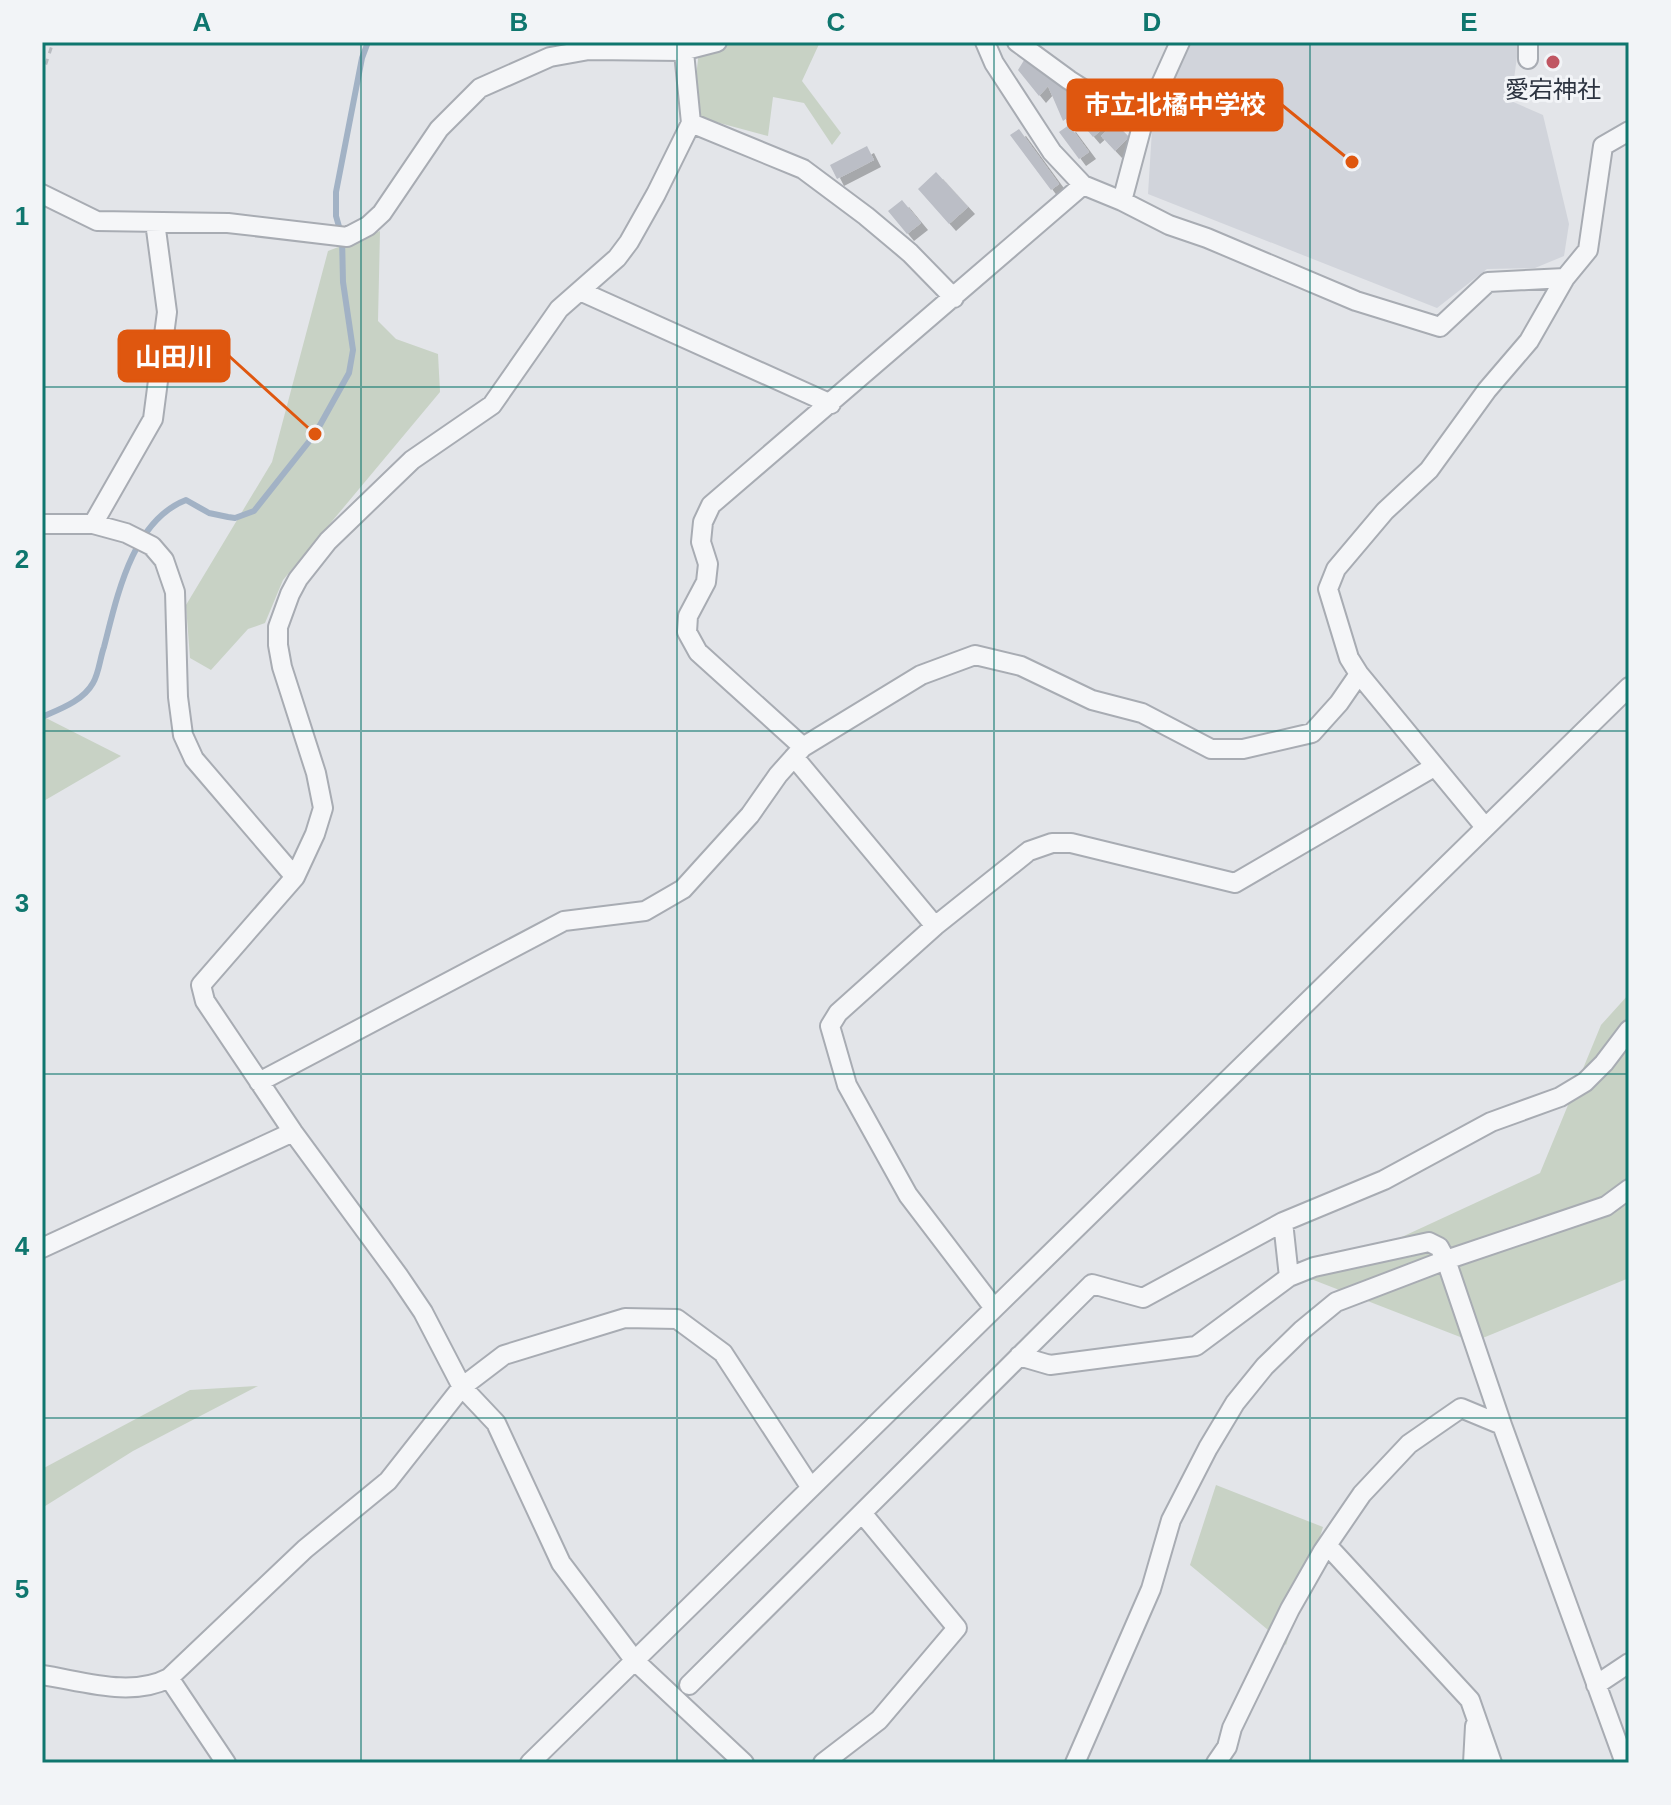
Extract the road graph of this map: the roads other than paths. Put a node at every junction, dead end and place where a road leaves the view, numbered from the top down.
1 (717, 42) edge
2 (985, 42) edge
3 (1017, 42) edge
4 (1180, 42) edge
5 (683, 46) edge
6 (691, 123) junction
7 (1142, 126) junction
8 (1629, 131) edge
9 (1083, 185) junction
10 (42, 194) edge
11 (1122, 201) junction
12 (155, 222) junction
13 (1565, 278) junction
14 (580, 291) junction
15 (954, 298) junction
16 (831, 404) junction
17 (42, 524) edge
18 (93, 524) junction
19 (1359, 674) junction
20 (1629, 687) edge
21 (798, 752) junction
22 (1434, 767) junction
23 (1485, 827) junction
24 (295, 877) junction
25 (935, 926) junction
26 (1629, 1030) edge
27 (259, 1082) junction
28 (293, 1132) junction
29 (1629, 1189) edge
30 (1283, 1222) junction
31 (42, 1248) edge
32 (1446, 1260) junction
33 (1289, 1277) junction
34 (994, 1308) junction
35 (1019, 1356) junction
36 (462, 1387) junction
37 (1502, 1425) junction
38 (811, 1488) junction
39 (862, 1513) junction
40 (1327, 1545) junction
41 (635, 1661) junction
42 (1629, 1663) edge
43 (42, 1675) edge
44 (169, 1678) junction
45 (689, 1685) dead end
46 (1596, 1685) junction
47 (1476, 1716) junction
48 (226, 1763) edge
49 (530, 1763) edge
50 (744, 1763) edge
51 (823, 1763) edge
52 (1075, 1763) edge
53 (1216, 1763) edge
54 (1473, 1763) edge
55 (1492, 1763) edge
56 (1625, 1763) edge

1 - 5 street
2 - 9 street
3 - 7 street
4 - 7 street
5 - 6 street
5 - 12 street
6 - 14 street
6 - 15 street
7 - 11 street
8 - 13 street
9 - 11 street
9 - 15 street
10 - 12 street
11 - 13 street
12 - 18 street
13 - 19 street
14 - 16 street
14 - 24 street
15 - 16 street
16 - 21 street
17 - 18 street
18 - 24 street
19 - 21 street
19 - 22 street
20 - 23 street
21 - 25 street
21 - 27 street
22 - 23 street
22 - 25 street
23 - 34 street
24 - 27 street
25 - 34 street
26 - 30 street
27 - 28 street
28 - 31 street
28 - 36 street
29 - 32 street
30 - 33 street
30 - 35 street
32 - 33 street
32 - 37 street
32 - 52 street
33 - 35 street
34 - 38 street
35 - 39 street
36 - 38 street
36 - 41 street
36 - 44 street
37 - 40 street
37 - 46 street
38 - 41 street
39 - 45 street
39 - 51 street
40 - 47 street
40 - 53 street
41 - 49 street
41 - 50 street
42 - 46 street
43 - 44 street
44 - 48 street
46 - 56 street
47 - 54 street
47 - 55 street

